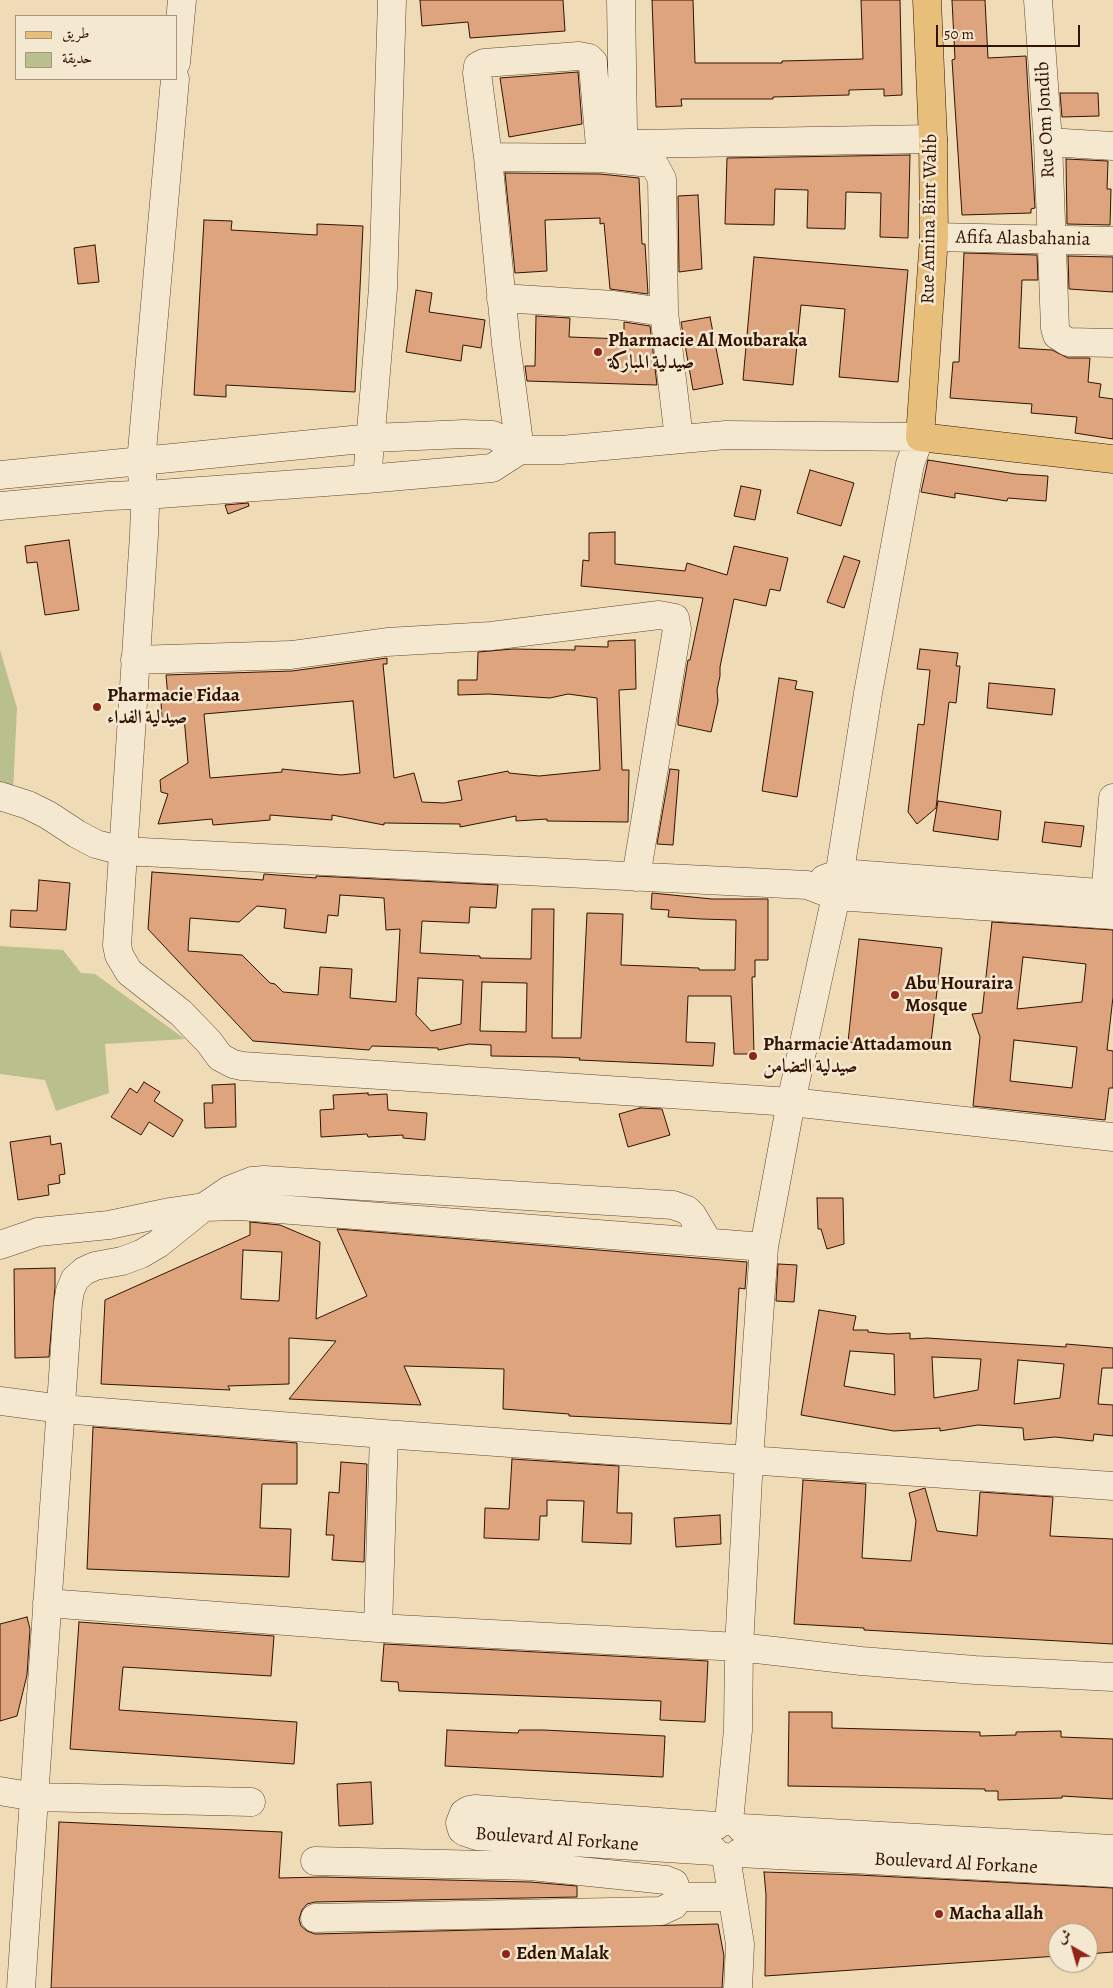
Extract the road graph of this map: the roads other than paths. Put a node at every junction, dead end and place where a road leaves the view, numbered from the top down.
1 (182, 0) edge
2 (392, 0) edge
3 (622, 0) edge
4 (927, 0) edge
5 (1038, 0) edge
6 (178, 42) edge
7 (175, 80) edge
8 (933, 139) junction
9 (1048, 142) junction
10 (1113, 146) edge
11 (488, 156) junction
12 (601, 158) junction
13 (934, 237) junction
14 (1052, 240) junction
15 (1113, 241) edge
16 (501, 298) junction
17 (664, 312) junction
18 (1113, 343) edge
19 (920, 437) junction
20 (372, 438) junction
21 (678, 439) junction
22 (520, 450) junction
23 (1113, 459) edge
24 (141, 462) junction
25 (0, 476) edge
26 (367, 479) junction
27 (144, 494) junction
28 (0, 506) edge
29 (134, 660) junction
30 (0, 796) edge
31 (1113, 798) edge
32 (122, 851) junction
33 (636, 877) junction
34 (838, 885) junction
35 (1109, 904) edge
36 (791, 1102) junction
37 (1113, 1136) edge
38 (204, 1207) junction
39 (0, 1245) edge
40 (764, 1247) junction
41 (0, 1401) edge
42 (62, 1409) junction
43 (384, 1434) junction
44 (749, 1459) junction
45 (1113, 1486) edge
46 (47, 1603) junction
47 (378, 1628) junction
48 (739, 1647) junction
49 (1113, 1677) edge
50 (0, 1792) edge
51 (35, 1796) junction
52 (251, 1802) dead end
53 (727, 1839) junction
54 (1113, 1849) edge
55 (315, 1861) dead end
56 (1113, 1873) edge
57 (679, 1896) junction
58 (732, 1897) junction
59 (314, 1918) dead end
60 (21, 1988) edge
61 (738, 1988) edge

1 - 6 street
2 - 20 street
3 - 8 street
4 - 8 main road, Rue Amina Bint Wahb
5 - 9 street, Rue Om Jondib
7 - 24 street
8 - 13 main road, Rue Amina Bint Wahb
9 - 10 street
9 - 14 street, Rue Om Jondib
11 - 12 street
11 - 12 street
11 - 16 street
12 - 17 street
13 - 14 street, Afifa Alasbahania
13 - 19 main road, Rue Amina Bint Wahb
14 - 15 street, Afifa Alasbahania
14 - 18 street, Rue Om Jondib
16 - 17 street
16 - 22 street
17 - 21 street
19 - 21 street
19 - 23 main road
19 - 34 street
20 - 22 street
20 - 24 street
20 - 26 street
21 - 22 street
22 - 26 street
24 - 25 street
24 - 27 street
26 - 27 street
27 - 28 street
27 - 29 street
29 - 32 street
29 - 33 street
30 - 32 street
31 - 35 street
32 - 33 street
32 - 36 street
33 - 34 street
34 - 35 street
34 - 36 street
36 - 37 street
36 - 40 street
38 - 39 street
38 - 40 street
38 - 42 street
40 - 44 street
41 - 42 street
42 - 43 street
42 - 46 street
43 - 44 street
43 - 47 street
44 - 45 street
44 - 48 street
46 - 47 street
46 - 51 street
47 - 48 street
48 - 49 street
48 - 53 street
50 - 51 street
51 - 52 street
51 - 60 street
53 - 53 street, Boulevard Al Forkane
53 - 54 street, Boulevard Al Forkane
53 - 56 street, Boulevard Al Forkane
53 - 58 street
55 - 57 street
57 - 58 street
57 - 59 street
58 - 61 street

